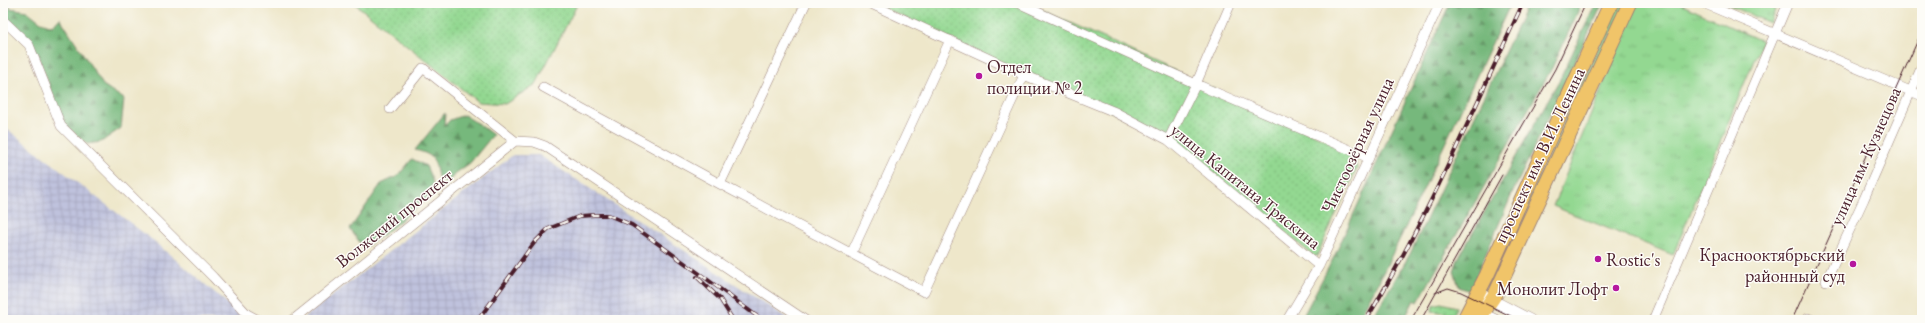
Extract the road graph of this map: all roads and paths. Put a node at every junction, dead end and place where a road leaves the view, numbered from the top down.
1 (806, 3) edge
2 (869, 3) edge
3 (1018, 3) edge
4 (1231, 3) edge
5 (1440, 3) edge
6 (1611, 3) edge
7 (1630, 3) edge
8 (1703, 3) edge
9 (1788, 3) edge
10 (3, 20) edge
11 (1775, 35) junction
12 (950, 40) junction
13 (1922, 66) edge
14 (1024, 75) junction
15 (1196, 84) junction
16 (543, 87) dead end
17 (1911, 92) junction
18 (1922, 96) edge
19 (390, 109) dead end
20 (1168, 140) junction
21 (515, 141) junction
22 (1369, 158) junction
23 (720, 184) junction
24 (852, 254) junction
25 (1319, 266) junction
26 (1826, 281) dead end
27 (1478, 293) junction
28 (1492, 300) junction
29 (1474, 316) edge
30 (258, 320) edge
31 (293, 320) edge
32 (805, 320) edge
33 (1287, 320) edge
34 (1496, 320) edge
35 (1530, 320) edge
36 (1653, 320) edge

1 - 23 street
2 - 12 street, улица Капитана Тряскина
3 - 15 street
4 - 15 street
5 - 22 street, Чистоозёрная улица
6 - 27 main road, проспект им. В.И. Ленина
7 - 28 main road, проспект им. В.И. Ленина
8 - 11 street
9 - 11 street
10 - 30 street
11 - 17 street
11 - 36 street
12 - 14 street, улица Капитана Тряскина
12 - 24 street
13 - 17 street, улица им. Кузнецова
14 - 20 street, улица Капитана Тряскина
14 - 24 street
15 - 20 street
15 - 22 street
16 - 23 street
17 - 18 street
17 - 26 street, улица им. Кузнецова
19 - 21 street
20 - 25 street, улица Капитана Тряскина
21 - 31 street, Волжский проспект
21 - 32 street
22 - 25 street, Чистоозёрная улица
23 - 24 street
25 - 33 street, Чистоозёрная улица
27 - 28 street
27 - 29 main road, проспект им. В.И. Ленина
28 - 29 main road, проспект им. В.И. Ленина
28 - 35 street
29 - 34 street

